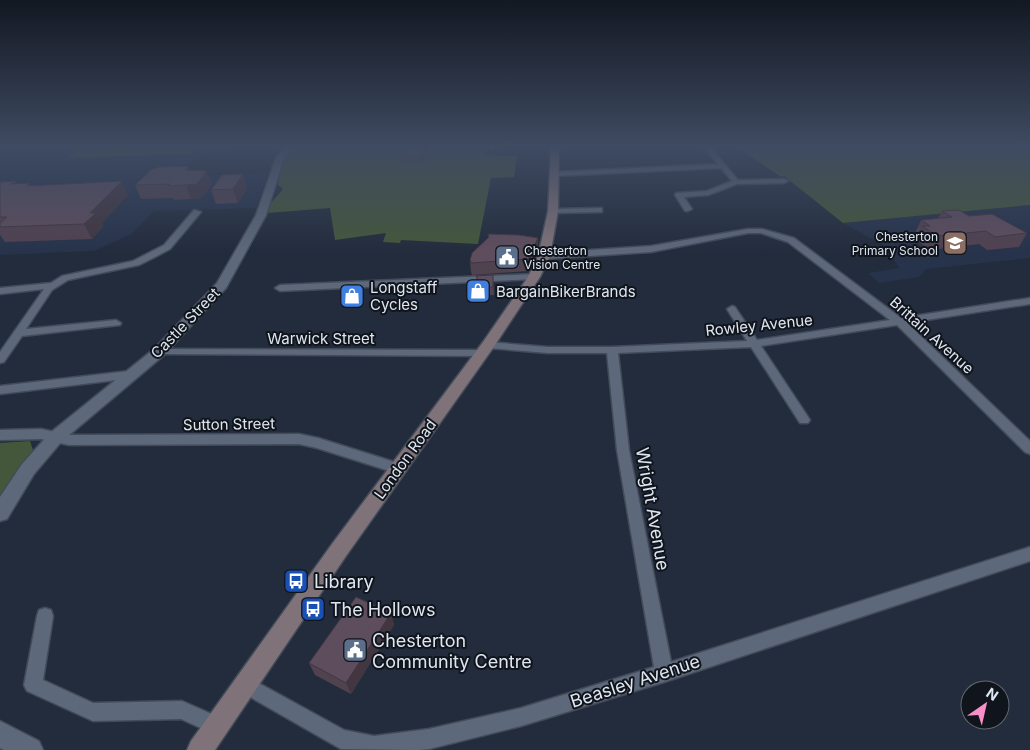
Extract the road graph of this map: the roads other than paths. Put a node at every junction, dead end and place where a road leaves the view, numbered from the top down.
1 (272, 182) edge
2 (554, 182) edge
3 (736, 182) edge
4 (688, 209) dead end
5 (598, 210) dead end
6 (553, 211) junction
7 (197, 212) dead end
8 (544, 256) junction
9 (534, 277) junction
10 (54, 285) junction
11 (280, 288) dead end
12 (0, 291) edge
13 (1029, 302) edge
14 (732, 309) dead end
15 (900, 322) junction
16 (116, 323) dead end
17 (19, 333) junction
18 (753, 344) junction
19 (485, 349) junction
20 (612, 350) junction
21 (159, 352) junction
22 (0, 360) edge
23 (129, 375) junction
24 (0, 390) edge
25 (804, 420) dead end
26 (0, 435) edge
27 (56, 437) junction
28 (1030, 449) edge
29 (399, 469) junction
30 (0, 513) edge
31 (1030, 554) edge
32 (45, 616) dead end
33 (664, 673) junction
34 (244, 684) junction
35 (216, 726) junction
36 (0, 734) edge
37 (30, 750) edge
38 (200, 750) edge

1 - 21 street, Castle Street
2 - 6 main road, London Road
3 - 4 street
5 - 6 street
6 - 8 main road, London Road
7 - 10 street
8 - 9 main road, London Road
8 - 15 street, Brittain Avenue
9 - 11 street
9 - 19 main road, London Road
10 - 12 street
10 - 17 street
13 - 15 street, Rowley Avenue
14 - 18 street
15 - 18 street, Rowley Avenue
15 - 28 street, Brittain Avenue
16 - 17 street
17 - 22 street
18 - 20 street, Rowley Avenue
18 - 25 street
19 - 20 street, Rowley Avenue
19 - 21 street, Warwick Street
19 - 29 main road, London Road
20 - 33 street, Wright Avenue
21 - 23 street, Castle Street
23 - 24 street
23 - 27 street, Castle Street
26 - 27 street, Sutton Street
27 - 29 street, Sutton Street
27 - 30 street, Castle Street
29 - 34 main road, London Road
31 - 33 street, Beasley Avenue
32 - 35 street
33 - 34 street, Beasley Avenue
34 - 35 main road, London Road
35 - 38 main road, London Road
36 - 37 street

